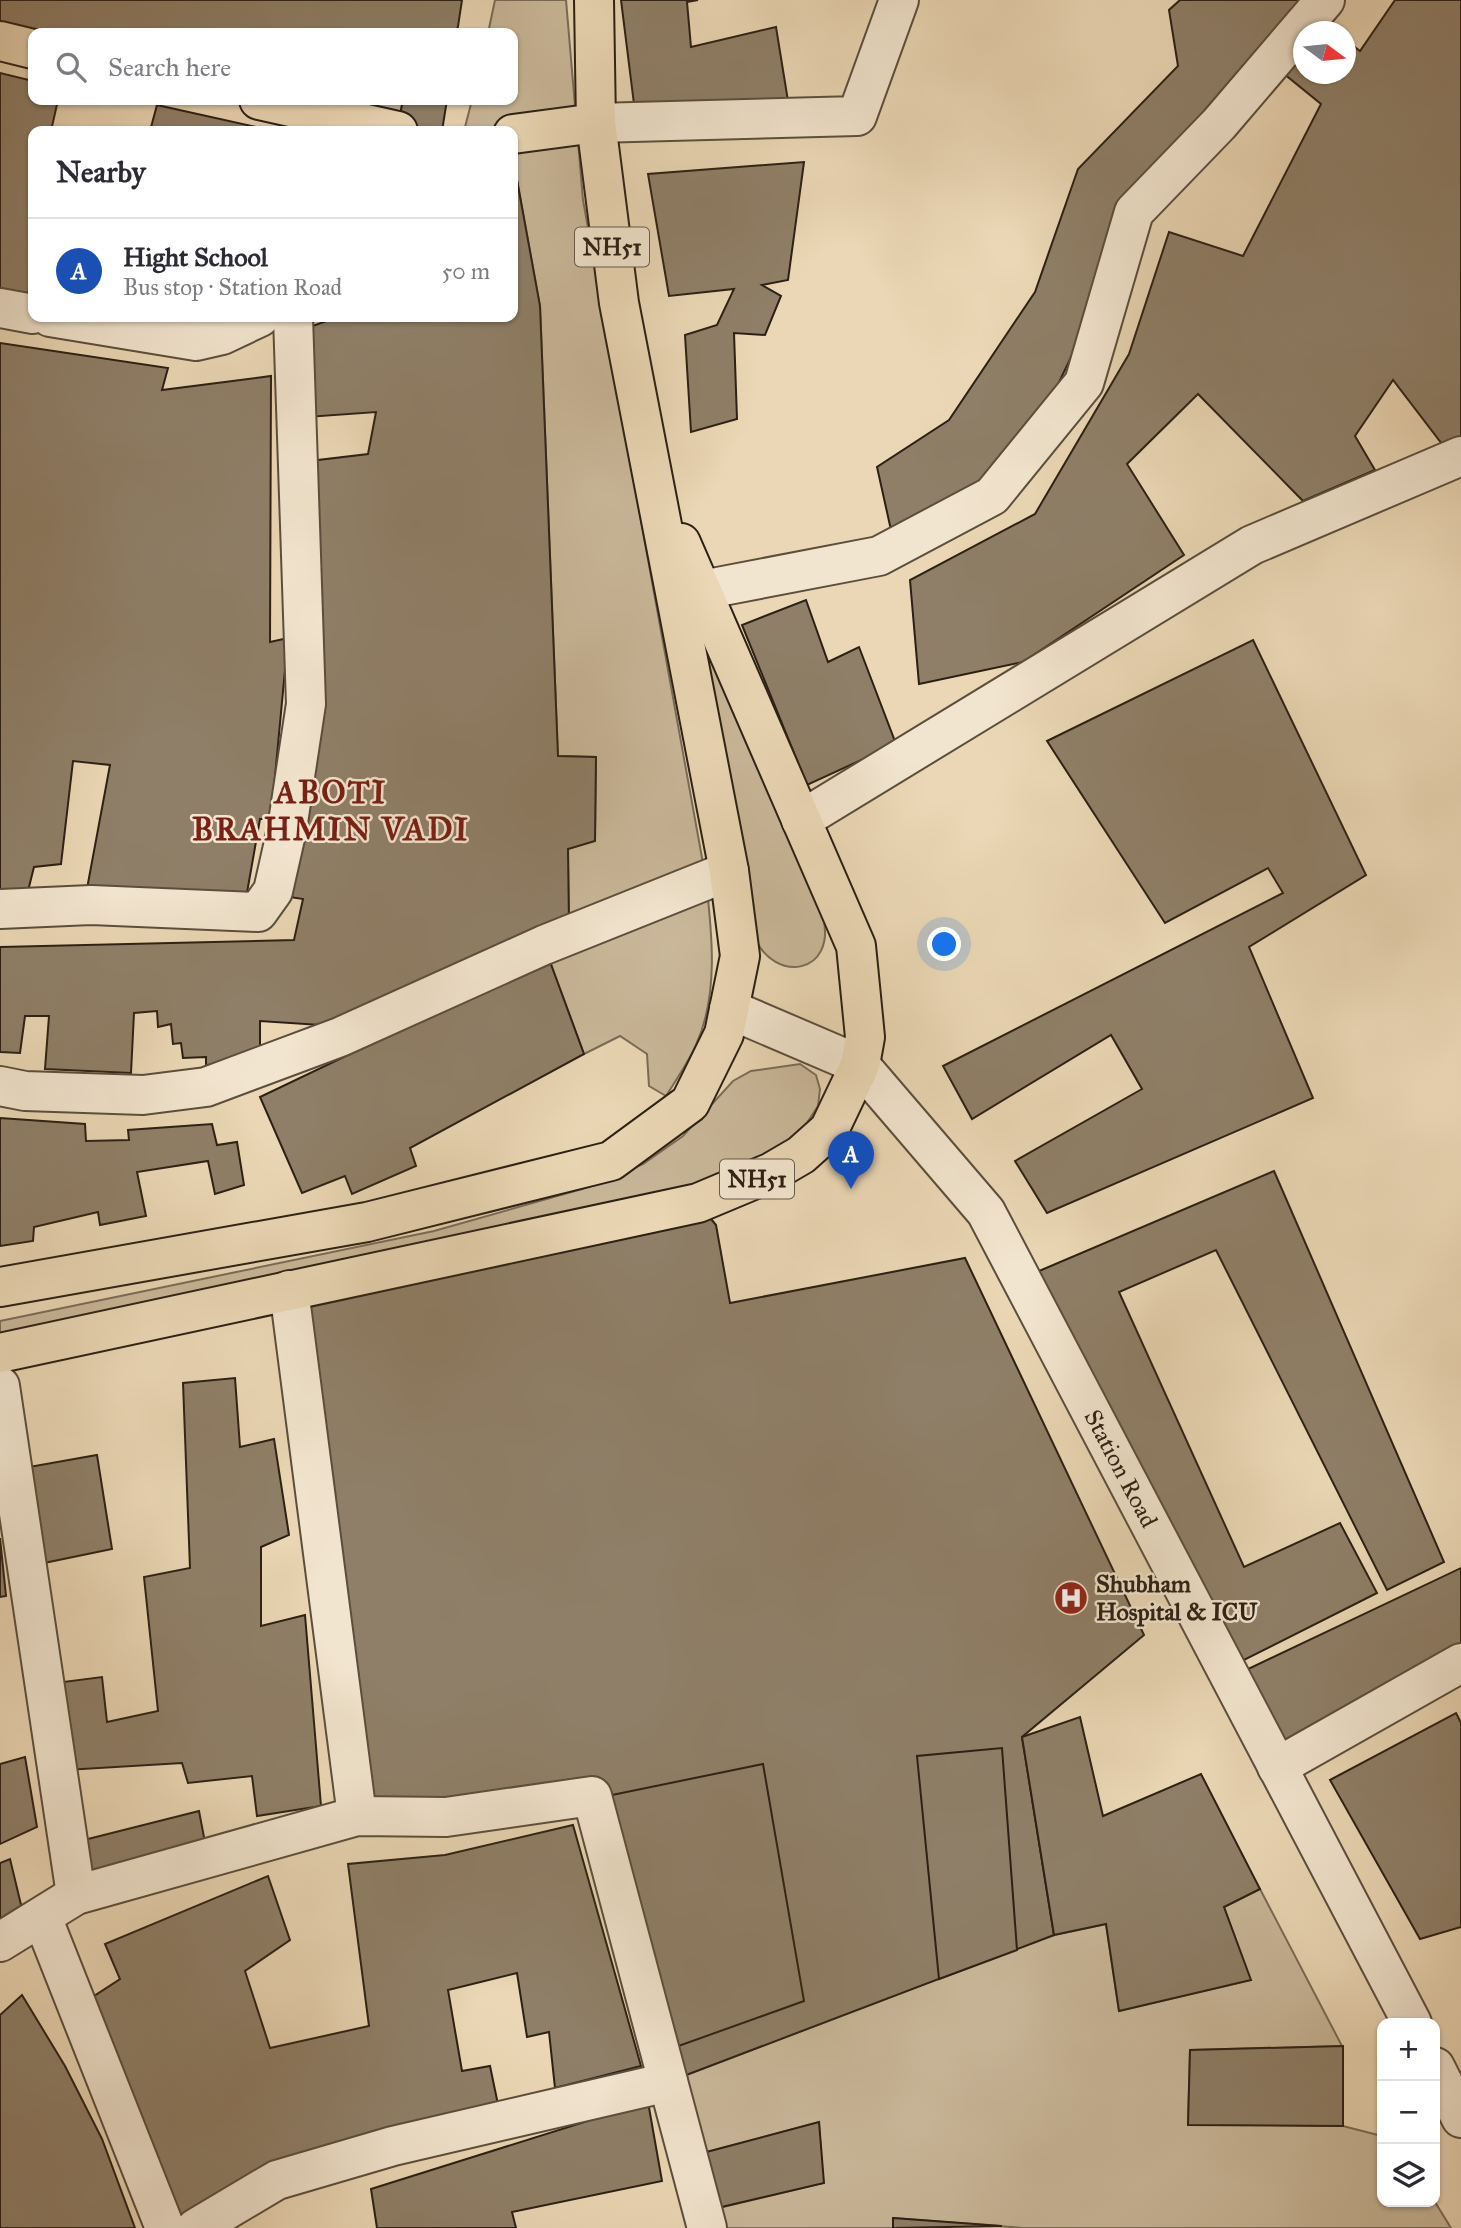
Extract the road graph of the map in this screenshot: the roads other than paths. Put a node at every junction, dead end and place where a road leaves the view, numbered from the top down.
1 (594, 0) edge
2 (899, 0) edge
3 (1325, 0) edge
4 (0, 41) edge
5 (28, 48) edge
6 (282, 105) edge
7 (596, 123) junction
8 (376, 126) edge
9 (518, 133) edge
10 (0, 308) edge
11 (28, 313) edge
12 (80, 322) edge
13 (249, 322) edge
14 (292, 322) edge
15 (1461, 456) edge
16 (656, 491) junction
17 (702, 590) junction
18 (801, 820) junction
19 (729, 871) junction
20 (0, 909) edge
21 (729, 1009) junction
22 (860, 1065) junction
23 (0, 1086) edge
24 (0, 1287) edge
25 (289, 1290) junction
26 (0, 1353) edge
27 (0, 1386) edge
28 (1461, 1663) edge
29 (1277, 1767) junction
30 (357, 1816) junction
31 (76, 1895) junction
32 (42, 1917) junction
33 (0, 1942) edge
34 (1409, 2018) edge
35 (1440, 2077) edge
36 (668, 2081) junction
37 (1461, 2118) edge
38 (165, 2228) edge
39 (196, 2228) edge
40 (707, 2228) edge

1 - 7 main road, NH51
2 - 7 street
3 - 17 street
4 - 5 main road
6 - 8 main road
7 - 9 main road
7 - 16 main road, NH51
10 - 11 street
12 - 13 street
14 - 20 street
15 - 18 street
16 - 17 main road, NH51
16 - 19 main road, NH51
17 - 18 main road, NH51
18 - 22 main road, NH51
19 - 21 main road, NH51
19 - 23 street
21 - 22 street, Station Road
21 - 24 main road, NH51
22 - 25 main road, NH51
22 - 29 street, Station Road
25 - 26 main road, NH51
25 - 30 street
27 - 31 street
28 - 29 street
29 - 34 street, Station Road
30 - 31 street
30 - 36 street
31 - 32 street
32 - 33 street
32 - 38 street
35 - 37 street
36 - 39 street
36 - 40 street

